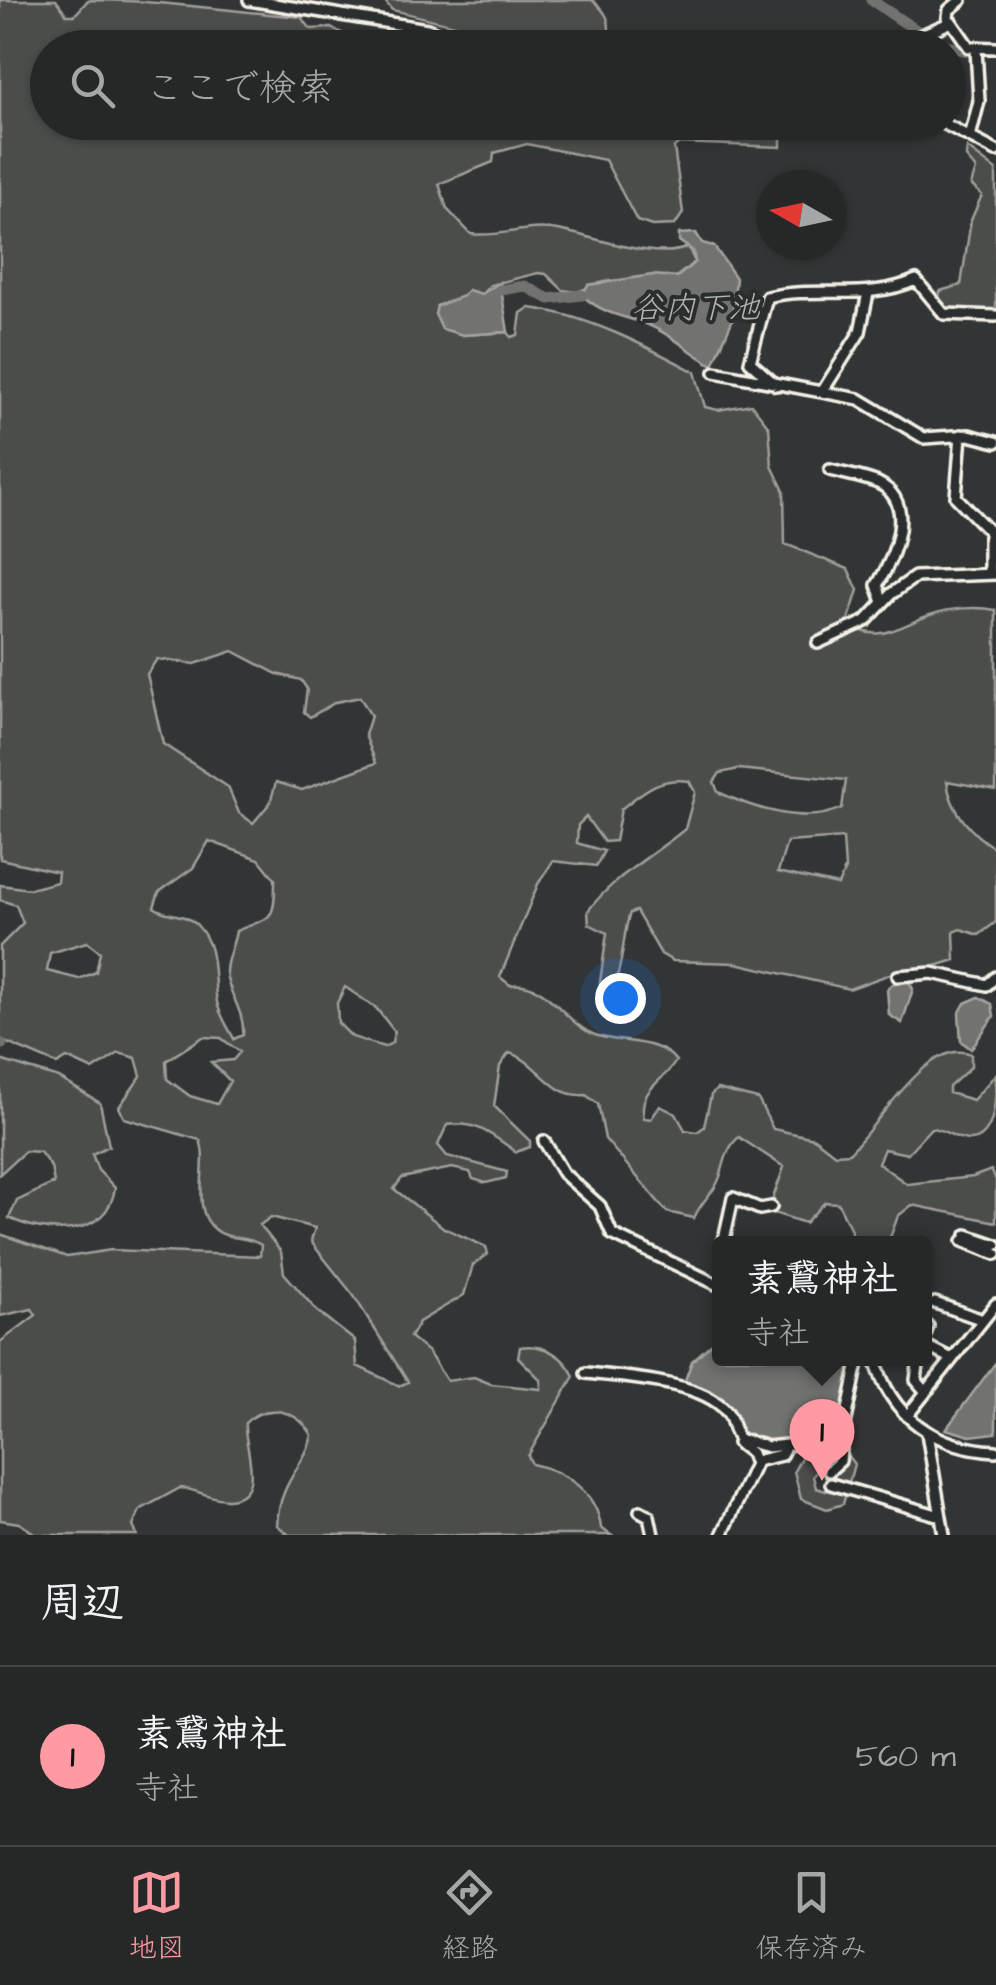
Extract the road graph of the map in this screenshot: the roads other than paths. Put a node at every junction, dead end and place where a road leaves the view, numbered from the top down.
1 (250, 0) edge
2 (961, 0) edge
3 (951, 21) junction
4 (427, 30) edge
5 (931, 30) edge
6 (956, 30) edge
7 (966, 45) edge
8 (996, 48) edge
9 (976, 51) junction
10 (966, 136) edge
11 (970, 138) junction
12 (996, 151) edge
13 (868, 293) junction
14 (996, 316) edge
15 (715, 372) dead end
16 (776, 384) junction
17 (822, 392) junction
18 (961, 435) junction
19 (996, 442) edge
20 (830, 470) dead end
21 (992, 574) edge
22 (883, 602) junction
23 (818, 643) dead end
24 (898, 976) dead end
25 (996, 977) edge
26 (544, 1140) dead end
27 (771, 1208) dead end
28 (725, 1236) edge
29 (996, 1245) edge
30 (996, 1254) edge
31 (712, 1282) edge
32 (935, 1303) dead end
33 (996, 1304) edge
34 (983, 1320) junction
35 (932, 1346) edge
36 (952, 1359) junction
37 (857, 1366) edge
38 (878, 1366) edge
39 (918, 1366) edge
40 (586, 1373) dead end
41 (926, 1392) junction
42 (907, 1416) junction
43 (928, 1433) junction
44 (735, 1436) junction
45 (842, 1438) junction
46 (786, 1446) junction
47 (996, 1451) edge
48 (756, 1461) junction
49 (829, 1470) dead end
50 (831, 1484) dead end
51 (640, 1512) dead end
52 (940, 1516) junction
53 (653, 1535) edge
54 (722, 1535) edge
55 (944, 1535) edge

1 - 4 street
2 - 3 street
3 - 5 street
3 - 6 street
7 - 9 street
8 - 9 street
9 - 11 street
10 - 11 street
11 - 12 street
13 - 14 street
13 - 16 street
13 - 17 street
15 - 16 street
16 - 17 street
17 - 18 street
18 - 19 street
18 - 21 street
20 - 22 street
21 - 22 street
22 - 23 street
24 - 25 street
26 - 31 street
27 - 28 street
29 - 30 street
32 - 34 street
33 - 34 street
34 - 36 street
35 - 36 street
36 - 41 street
37 - 45 street
38 - 42 street
39 - 41 street
40 - 44 street
41 - 42 street
42 - 43 street
43 - 47 street
43 - 52 street
44 - 46 street
44 - 48 street
45 - 46 street
45 - 49 street
46 - 48 street
48 - 54 street
50 - 52 street
51 - 53 street
52 - 55 street

